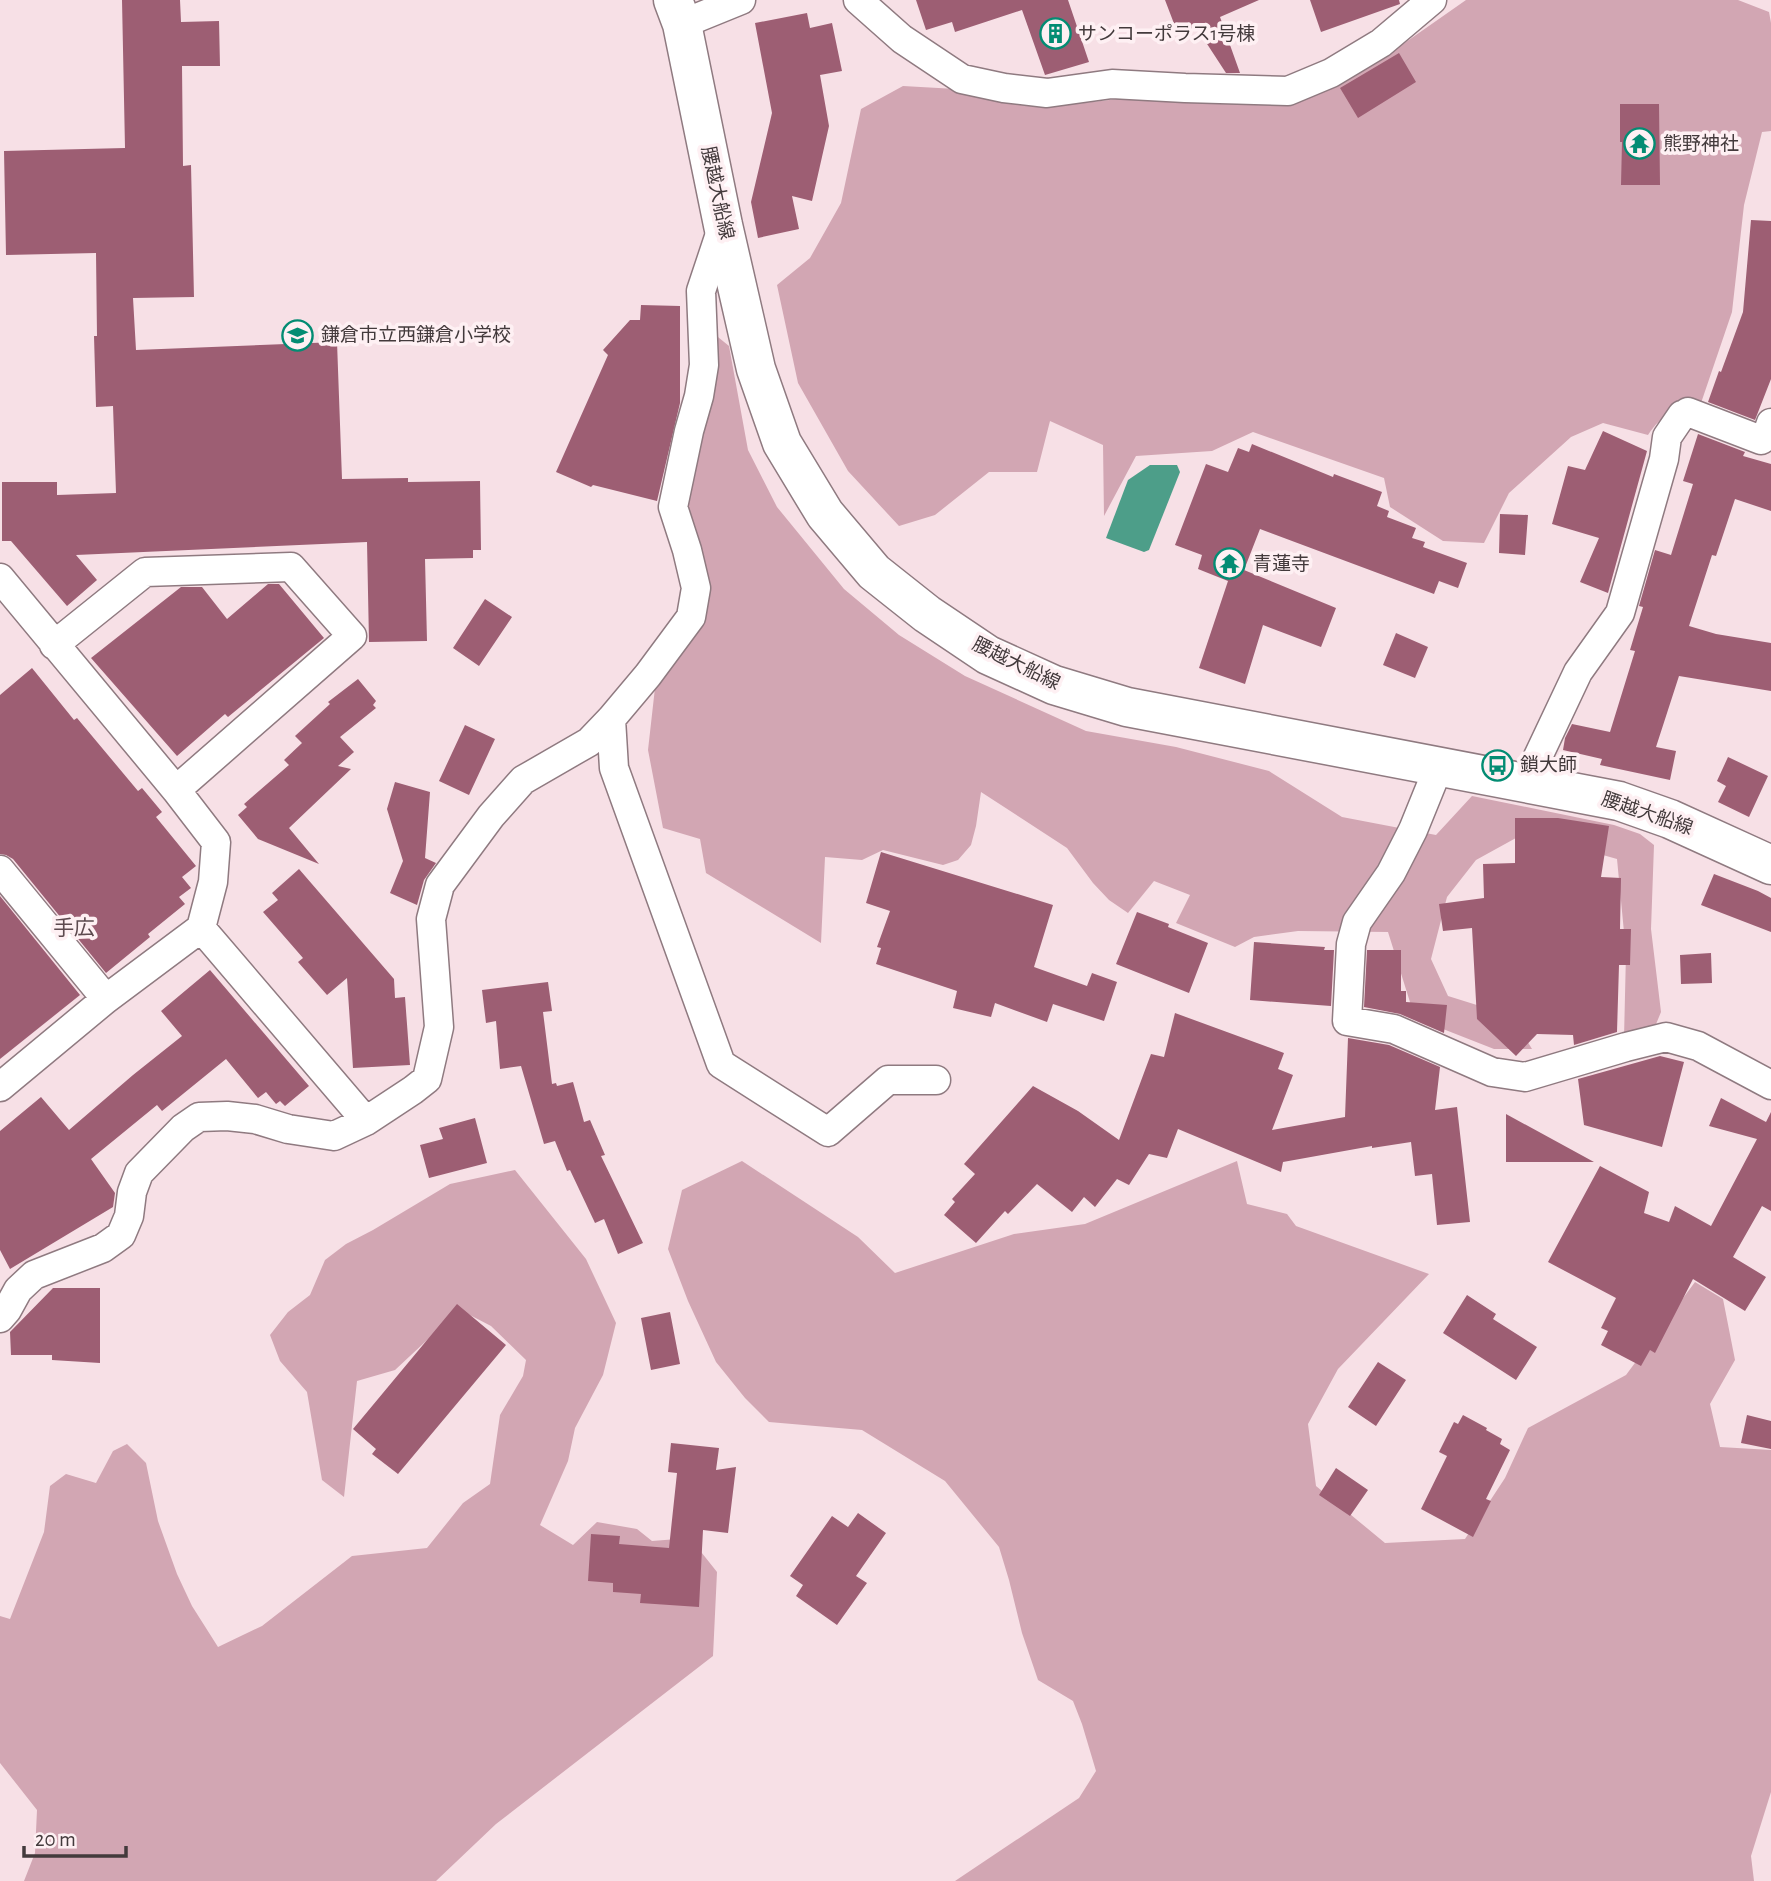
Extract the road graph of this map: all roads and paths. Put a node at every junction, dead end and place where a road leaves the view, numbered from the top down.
1 (741, 0) edge
2 (858, 0) edge
3 (1432, 0) edge
4 (677, 12) edge
5 (723, 225) junction
6 (1771, 423) edge
7 (0, 578) edge
8 (54, 645) junction
9 (611, 719) junction
10 (1439, 766) junction
11 (1526, 782) junction
12 (176, 790) junction
13 (1771, 865) edge
14 (0, 870) edge
15 (201, 928) junction
16 (106, 999) junction
17 (936, 1080) dead end
18 (1771, 1085) edge
19 (0, 1087) edge
20 (366, 1121) junction
21 (0, 1318) edge

1 - 4 street
2 - 3 street
4 - 5 main road, 腰越大船線
5 - 9 street
5 - 10 main road, 腰越大船線
6 - 11 street
7 - 8 street
8 - 12 street
8 - 12 street
9 - 17 street
9 - 20 street
10 - 11 main road, 腰越大船線
10 - 18 street
11 - 13 main road, 腰越大船線
12 - 15 street
14 - 16 street
15 - 16 street
15 - 20 street
16 - 19 street
20 - 21 street

